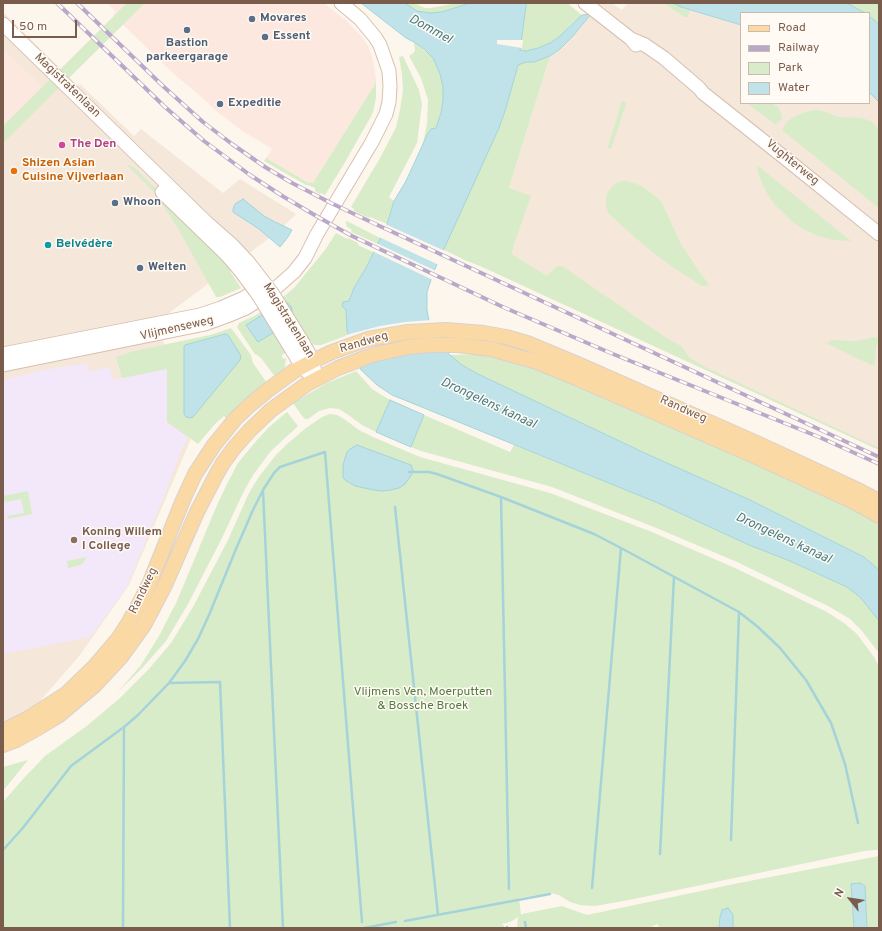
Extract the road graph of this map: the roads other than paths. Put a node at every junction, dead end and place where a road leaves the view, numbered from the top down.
1 (340, 3) edge
2 (585, 3) edge
3 (3, 24) edge
4 (3, 35) edge
5 (317, 234) junction
6 (879, 234) edge
7 (244, 266) junction
8 (3, 354) edge
9 (308, 364) junction
10 (3, 365) edge
11 (316, 379) junction
12 (879, 501) edge
13 (879, 516) edge
14 (3, 731) edge
15 (3, 745) edge

1 - 5 main road, Vlijmenseweg
2 - 6 main road, Vughterweg
3 - 7 main road, Magistratenlaan
4 - 7 main road, Magistratenlaan
5 - 8 main road, Vlijmenseweg
5 - 10 main road, Vlijmenseweg
7 - 9 main road, Magistratenlaan, bridge
9 - 11 main road, Magistratenlaan
9 - 12 main road, Randweg
9 - 14 main road, Randweg
11 - 13 main road, Randweg
11 - 15 main road, Randweg

